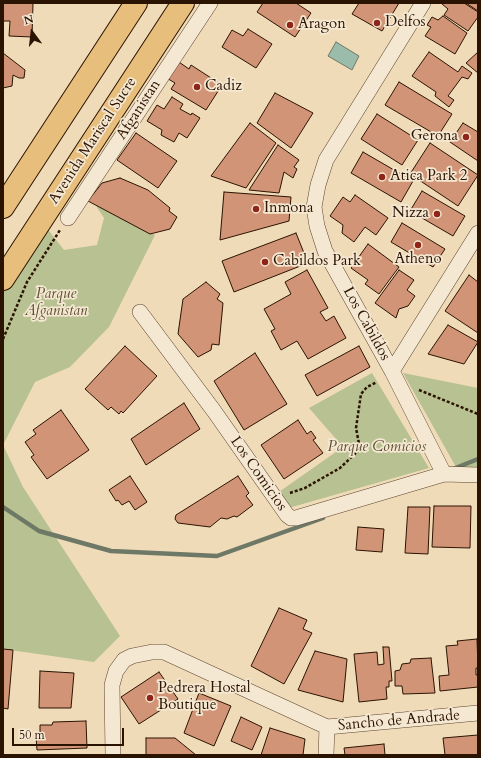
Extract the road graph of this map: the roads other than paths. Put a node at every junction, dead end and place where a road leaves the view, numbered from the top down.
1 (136, 3) edge
2 (184, 3) edge
3 (210, 3) edge
4 (423, 3) edge
5 (3, 207) edge
6 (68, 218) road end
7 (478, 233) edge
8 (3, 279) edge
9 (140, 312) dead end
10 (392, 371) junction
11 (444, 474) junction
12 (478, 475) edge
13 (478, 713) edge
14 (327, 727) junction
15 (113, 755) edge
16 (326, 755) edge

1 - 5 main road
2 - 8 main road, Avenida Mariscal Sucre
3 - 6 street, Afganistan
4 - 10 street, Los Cabildos
7 - 10 street
9 - 11 street, Los Comicios
10 - 11 street, Los Cabildos
11 - 12 street, Los Comicios
13 - 14 street, Sancho de Andrade
14 - 15 street, Sancho de Andrade
14 - 16 street

